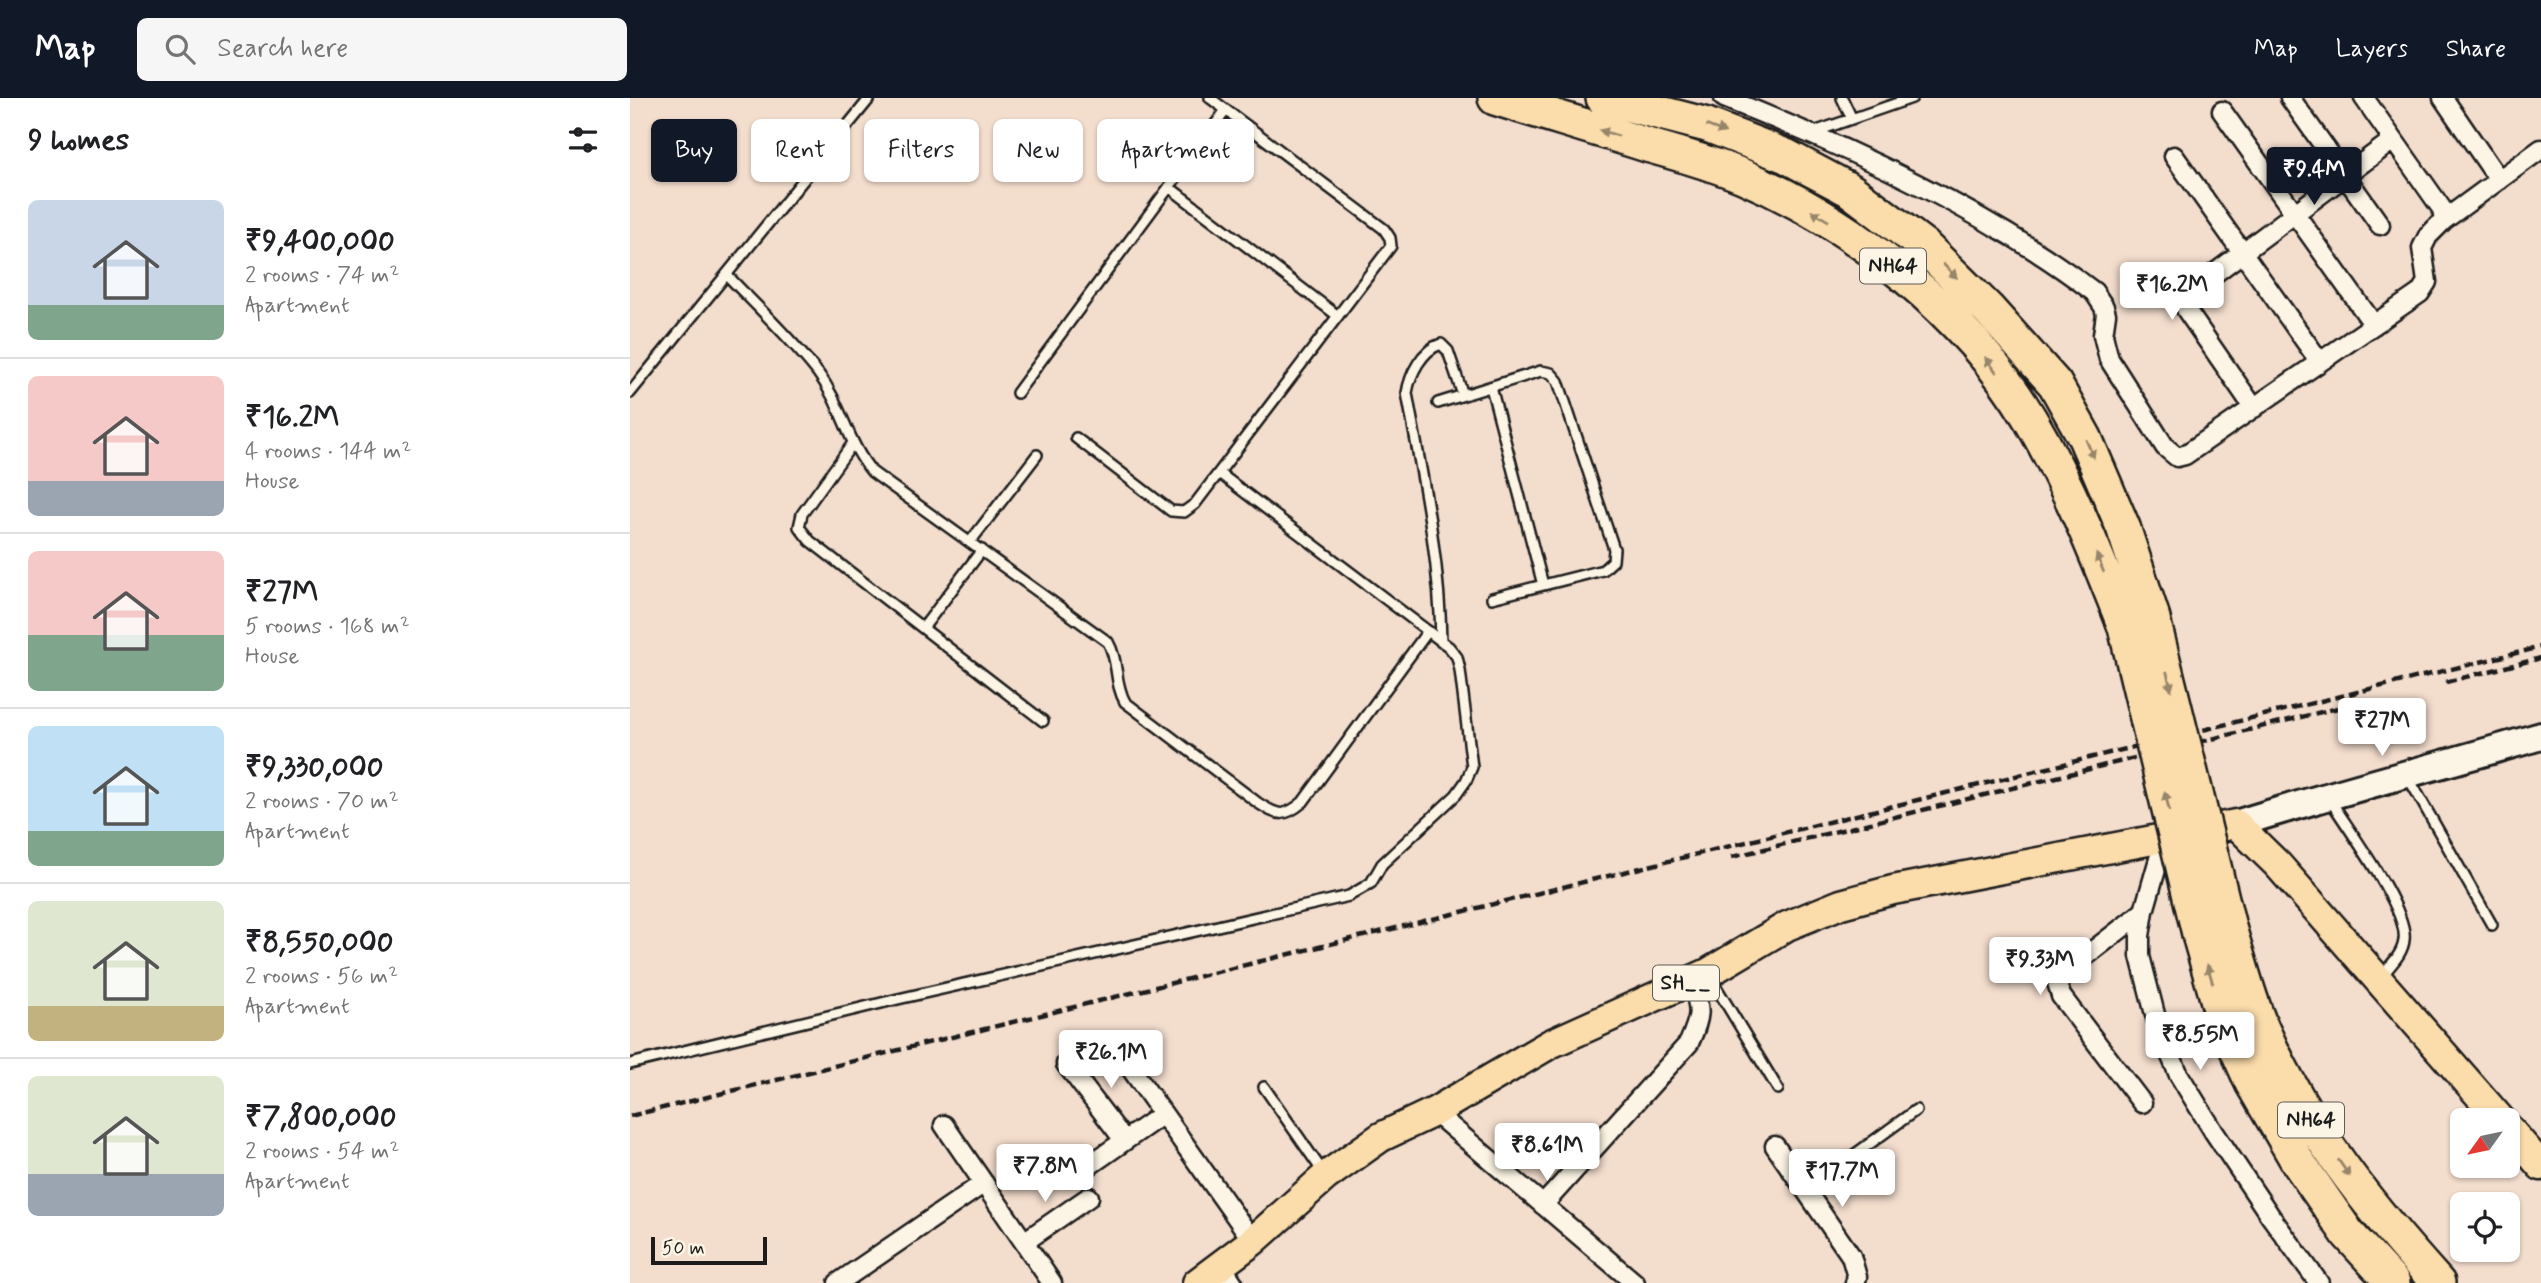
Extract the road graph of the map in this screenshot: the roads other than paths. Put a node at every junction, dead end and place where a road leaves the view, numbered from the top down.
1 (870, 98) edge
2 (1210, 98) edge
3 (1495, 98) edge
4 (1603, 98) edge
5 (1724, 98) edge
6 (1842, 98) edge
7 (1912, 98) edge
8 (2290, 98) edge
9 (2364, 98) edge
10 (2443, 98) edge
11 (1226, 110) junction
12 (2222, 111) dead end
13 (1852, 119) junction
14 (1810, 134) junction
15 (2393, 139) junction
16 (2541, 149) edge
17 (2174, 156) dead end
18 (2345, 176) junction
19 (2499, 180) junction
20 (1169, 187) junction
21 (2295, 213) junction
22 (2444, 219) junction
23 (2380, 225) dead end
24 (2242, 253) junction
25 (727, 275) junction
26 (1338, 316) junction
27 (2374, 325) junction
28 (2320, 362) junction
29 (1490, 387) junction
30 (630, 393) edge
31 (1017, 393) dead end
32 (1462, 395) junction
33 (1438, 403) dead end
34 (2254, 408) junction
35 (1076, 438) dead end
36 (853, 443) junction
37 (1037, 455) dead end
38 (1219, 474) junction
39 (970, 542) junction
40 (982, 550) junction
41 (1543, 585) junction
42 (1492, 598) dead end
43 (2138, 621) junction
44 (923, 628) junction
45 (1428, 631) junction
46 (1441, 642) junction
47 (1043, 721) dead end
48 (2541, 736) edge
49 (2407, 776) junction
50 (2327, 795) junction
51 (2236, 824) junction
52 (2165, 838) junction
53 (2144, 911) junction
54 (2492, 925) dead end
55 (2215, 935) junction
56 (1700, 977) junction
57 (2378, 980) junction
58 (1115, 1046) dead end
59 (630, 1064) edge
60 (1066, 1064) dead end
61 (1264, 1087) dead end
62 (1778, 1089) dead end
63 (2142, 1103) dead end
64 (2490, 1108) edge
65 (1916, 1110) dead end
66 (1434, 1112) junction
67 (1163, 1114) junction
68 (944, 1125) dead end
69 (1124, 1140) junction
70 (2520, 1142) edge
71 (1775, 1146) dead end
72 (2541, 1166) edge
73 (1084, 1169) dead end
74 (1326, 1176) junction
75 (984, 1183) junction
76 (1805, 1190) junction
77 (1089, 1197) dead end
78 (1543, 1205) junction
79 (1253, 1241) junction
80 (1024, 1242) junction
81 (1227, 1274) edge
82 (838, 1283) edge
83 (1052, 1283) edge
84 (1197, 1283) edge
85 (1635, 1283) edge
86 (1855, 1283) edge
87 (2319, 1283) edge
88 (2393, 1283) edge
89 (2438, 1283) edge

1 - 25 lane
2 - 11 lane
43 -> 3 highway, NH64
4 -> 43 highway, NH64
5 - 14 street
6 - 13 lane
7 - 13 lane
8 - 18 street
9 - 15 street
10 - 19 street
11 - 20 lane
11 - 26 lane
12 - 21 street
13 - 14 lane
14 - 34 street
15 - 18 street
15 - 22 street
16 - 19 street
17 - 24 street
18 - 21 street
18 - 23 street
19 - 22 street
20 - 26 lane
20 - 31 lane
21 - 24 street
21 - 27 street
22 - 27 street
24 - 28 street
24 - 34 street
25 - 30 lane
25 - 36 lane
26 - 38 lane
27 - 28 street
28 - 34 street
29 - 32 lane
29 - 41 lane
29 - 41 lane
32 - 33 lane
32 - 46 lane
35 - 38 lane
36 - 39 lane
36 - 44 lane
37 - 39 lane
38 - 45 lane
39 - 40 lane
40 - 44 lane
40 - 45 lane
41 - 42 lane
43 - 55 highway, NH64, bridge
44 - 47 lane
45 - 46 lane
46 - 59 lane
48 - 49 main road
49 - 50 main road
49 - 54 lane
50 - 51 main road
50 - 57 lane
51 - 52 main road, SH__
51 - 57 main road
52 - 53 street
52 - 56 main road, SH__
53 - 63 street
53 - 87 street
88 -> 55 highway, NH64
55 -> 89 highway, NH64
56 - 62 lane
56 - 66 main road, SH__
56 - 78 street
57 - 64 main road
58 - 67 street
60 - 69 street
61 - 74 lane
65 - 76 lane
66 - 74 main road, SH__
66 - 78 street
67 - 69 street
67 - 79 street
68 - 75 street
69 - 73 street
70 - 72 main road
71 - 76 street
74 - 79 main road, SH__
75 - 80 street
75 - 82 street
76 - 86 street
77 - 80 street
78 - 85 street
79 - 81 main road, SH__
80 - 83 street
81 - 84 main road, SH__

